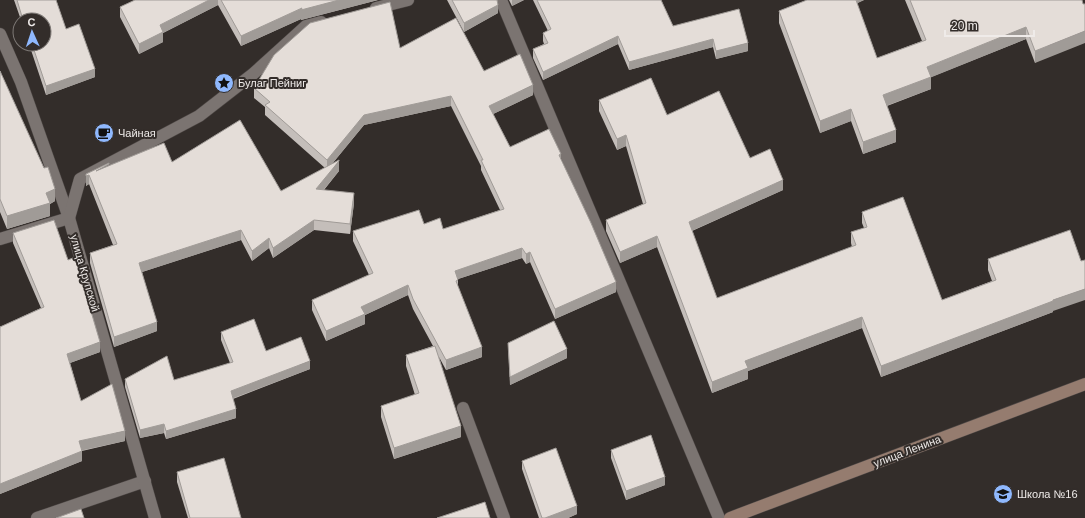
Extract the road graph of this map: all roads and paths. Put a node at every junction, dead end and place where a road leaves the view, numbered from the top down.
1 (408, 0) edge
2 (501, 0) edge
3 (364, 11) edge
4 (335, 18) edge
5 (0, 34) edge
6 (69, 218) junction
7 (0, 239) edge
8 (1085, 384) edge
9 (463, 408) dead end
10 (145, 481) junction
11 (37, 518) edge
12 (155, 518) edge
13 (504, 518) edge
14 (719, 518) edge
15 (730, 518) edge

1 - 3 street
2 - 14 street
4 - 6 street
5 - 6 street, улица Крупской
6 - 7 street
6 - 10 street, улица Крупской
8 - 15 street, улица Ленина
9 - 13 street
10 - 11 street
10 - 12 street, улица Крупской

